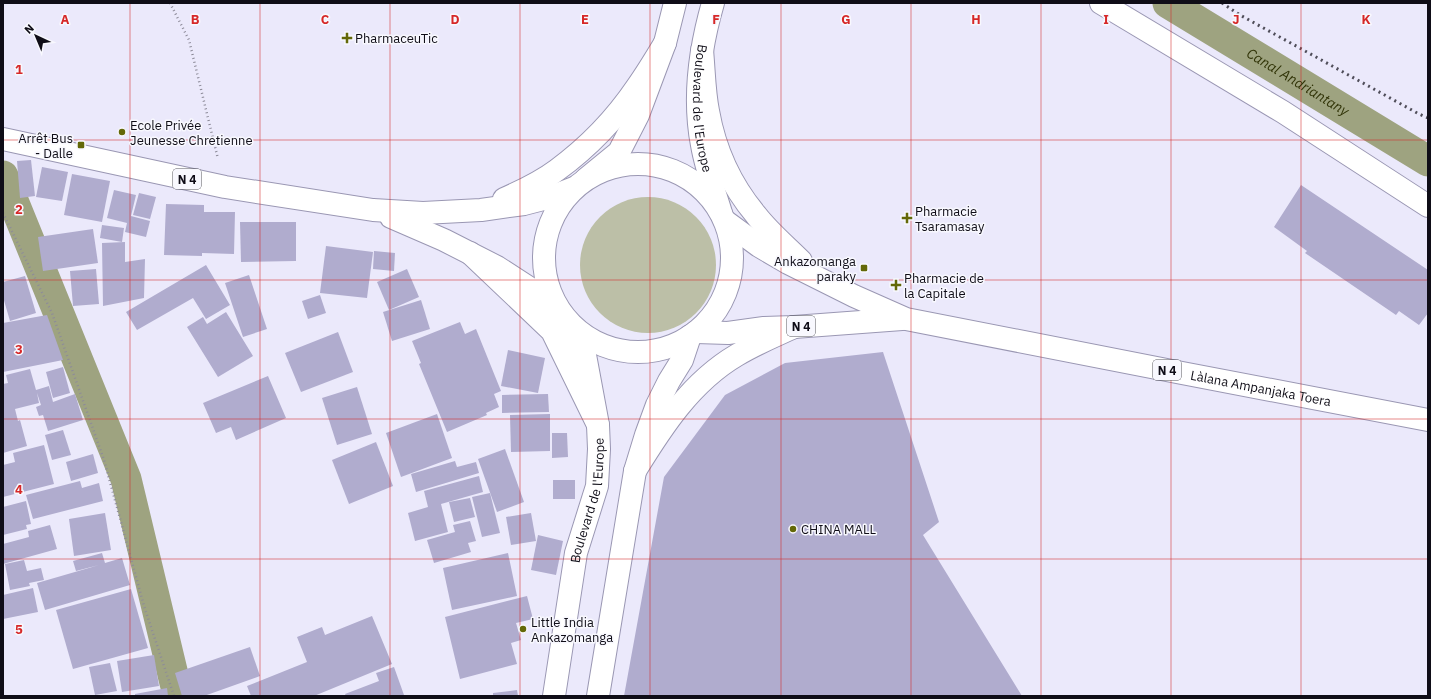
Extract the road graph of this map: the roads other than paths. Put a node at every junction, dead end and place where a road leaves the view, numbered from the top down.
1 (675, 3) edge
2 (713, 3) edge
3 (1101, 3) edge
4 (665, 43) junction
5 (702, 50) junction
6 (3, 139) edge
7 (580, 183) junction
8 (1428, 206) edge
9 (374, 210) junction
10 (481, 210) junction
11 (723, 217) junction
12 (470, 253) junction
13 (819, 279) junction
14 (557, 308) junction
15 (906, 319) junction
16 (794, 327) junction
17 (693, 334) junction
18 (1428, 420) edge
19 (598, 425) junction
20 (634, 471) junction
21 (554, 696) edge
22 (598, 696) edge

1 - 4 main road
2 - 5 main road, Boulevard de l'Europe
3 - 8 main road
4 - 7 main road
4 - 10 main road
5 - 11 main road, Boulevard de l'Europe
5 - 13 main road
6 - 9 main road, N 4
7 - 10 main road, N 4
7 - 11 main road
7 - 14 main road
9 - 10 main road, N 4
9 - 12 main road, N 4
11 - 13 main road, N 4
11 - 17 main road, Boulevard de l'Europe
12 - 14 main road, N 4
12 - 19 main road
13 - 15 main road, N 4
14 - 17 main road
14 - 19 main road, Boulevard de l'Europe
15 - 16 main road, N 4
15 - 18 main road, Làlana Ampanjaka Toera / N 4
16 - 17 main road, N 4
16 - 20 main road
17 - 20 main road
19 - 21 main road, Boulevard de l'Europe
20 - 22 main road

